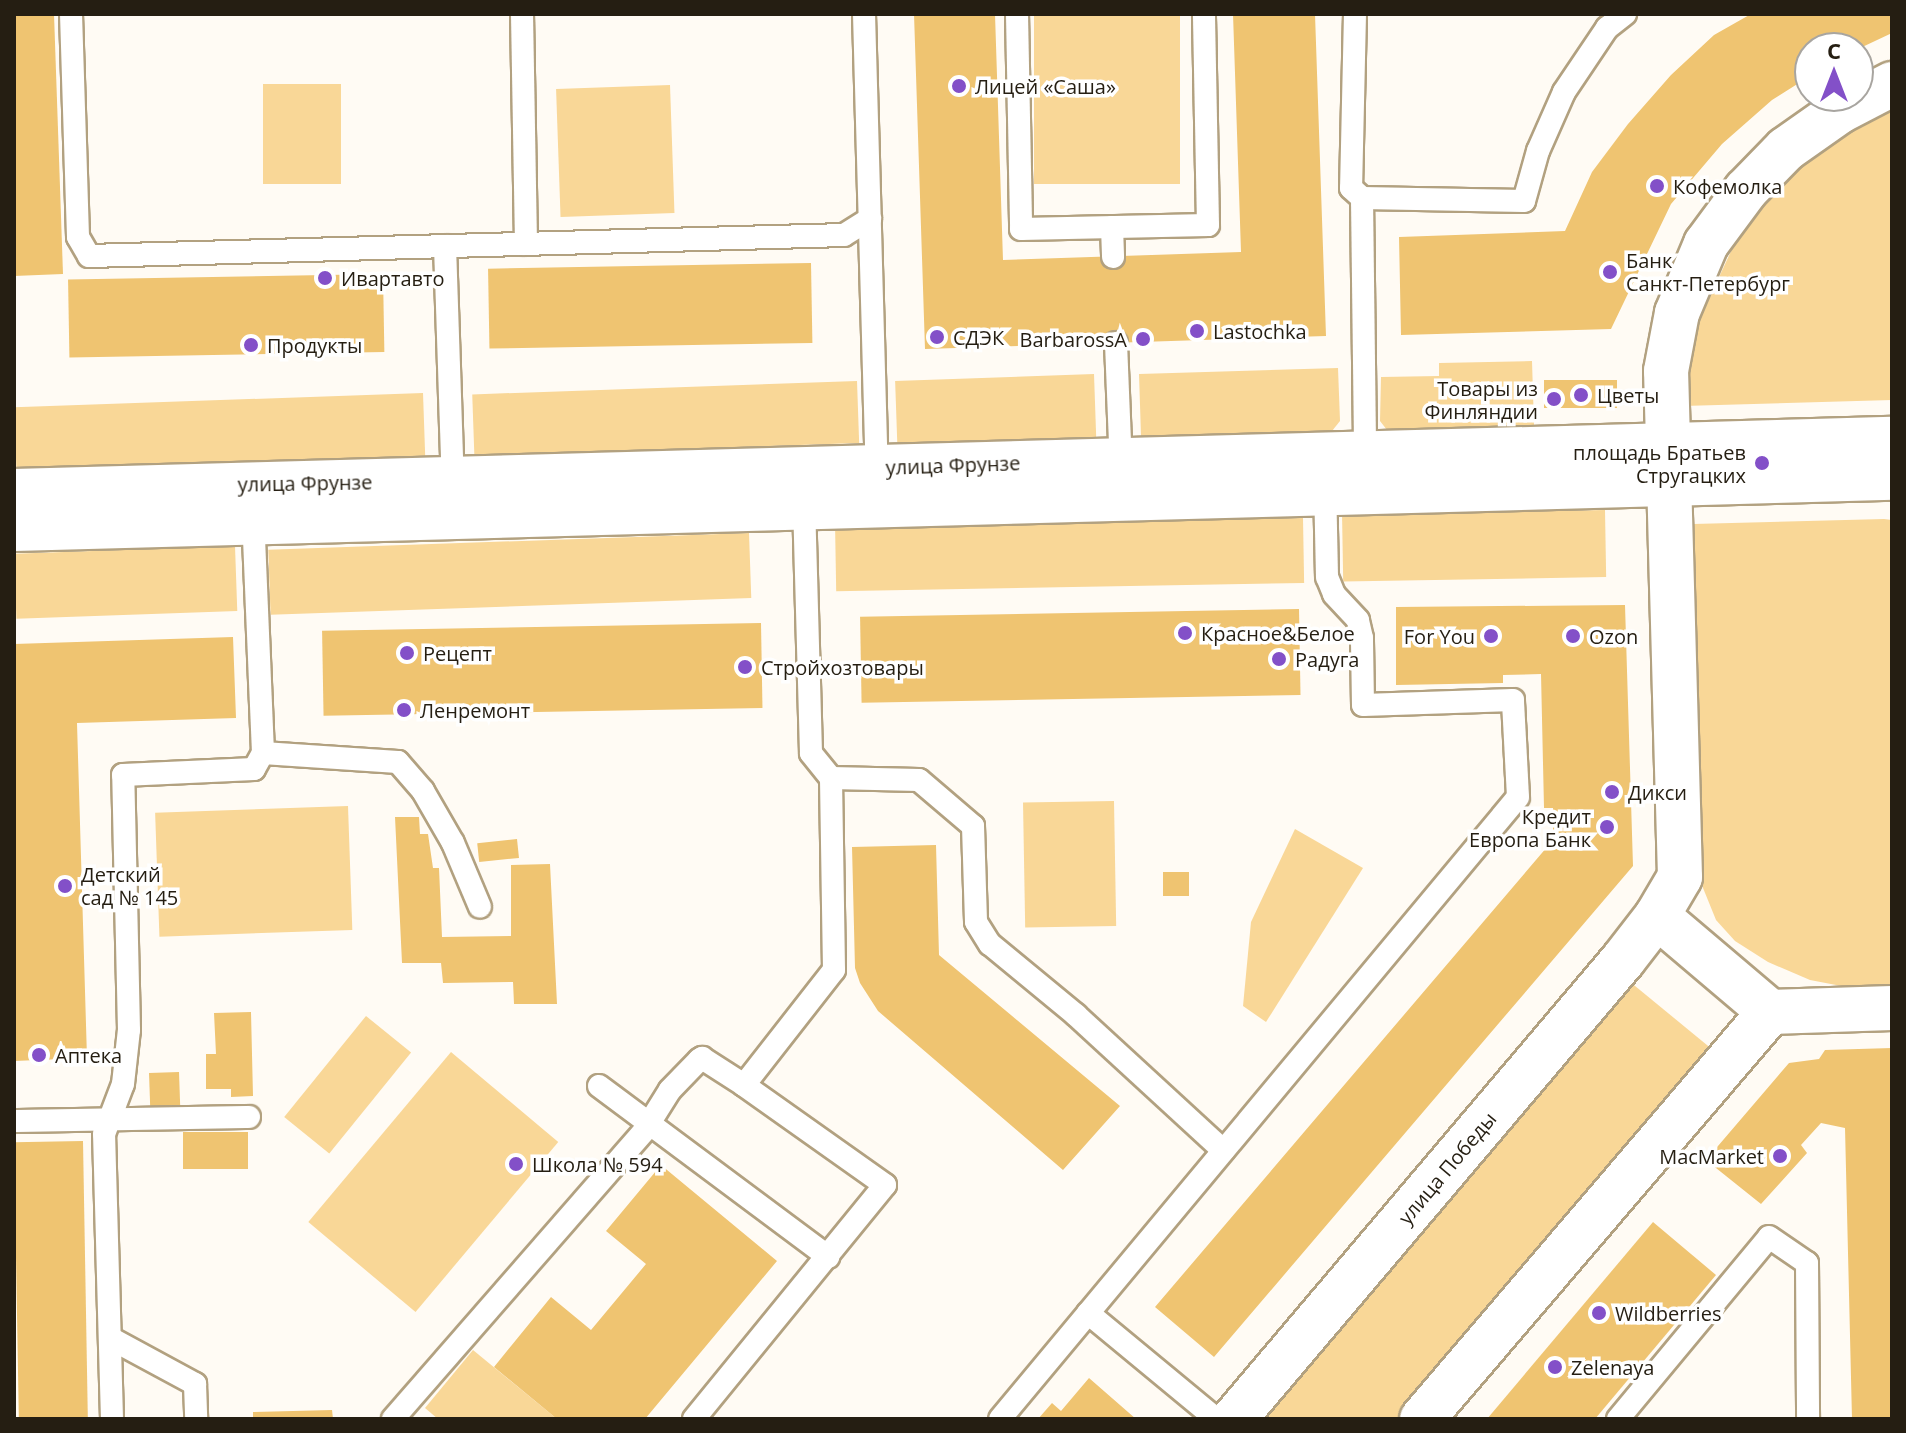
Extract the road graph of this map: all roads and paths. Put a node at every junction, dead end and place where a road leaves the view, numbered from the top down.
1 (71, 14) edge
2 (522, 14) edge
3 (864, 14) edge
4 (1017, 14) edge
5 (1204, 14) edge
6 (1355, 14) edge
7 (1625, 14) edge
8 (1892, 84) edge
9 (1362, 198) junction
10 (870, 219) junction
11 (1112, 227) junction
12 (526, 244) junction
13 (445, 246) junction
14 (1113, 257) dead end
15 (1116, 343) dead end
16 (1892, 439) edge
17 (1669, 465) junction
18 (1345, 473) junction
19 (1892, 478) edge
20 (1122, 480) junction
21 (878, 486) junction
22 (803, 488) junction
23 (14, 491) edge
24 (454, 498) junction
25 (253, 503) junction
26 (14, 529) edge
27 (263, 753) junction
28 (831, 778) junction
29 (480, 907) dead end
30 (1657, 916) junction
31 (1892, 1008) edge
32 (1770, 1012) junction
33 (744, 1085) junction
34 (599, 1086) dead end
35 (249, 1117) dead end
36 (110, 1118) junction
37 (14, 1121) edge
38 (649, 1124) junction
39 (1223, 1150) junction
40 (828, 1257) junction
41 (1088, 1313) junction
42 (110, 1338) junction
43 (112, 1419) edge
44 (196, 1419) edge
45 (393, 1419) edge
46 (694, 1419) edge
47 (1000, 1419) edge
48 (1216, 1419) edge
49 (1234, 1419) edge
50 (1422, 1419) edge
51 (1618, 1419) edge
52 (1808, 1419) edge

1 - 13 lane
2 - 12 lane
3 - 10 lane
4 - 11 lane
5 - 11 lane
6 - 9 lane
7 - 9 lane
8 - 17 street
9 - 18 lane
10 - 12 lane
10 - 21 lane
11 - 14 lane
12 - 13 lane
13 - 24 lane
15 - 20 lane
16 - 17 street, улица Фрунзе
17 - 18 street, улица Фрунзе
17 - 19 street, улица Фрунзе
17 - 30 street
18 - 20 street, улица Фрунзе
18 - 39 lane
20 - 21 street, улица Фрунзе
21 - 22 street, улица Фрунзе
22 - 24 street, улица Фрунзе
22 - 28 lane
23 - 25 street, улица Фрунзе
24 - 25 street, улица Фрунзе
25 - 26 street, улица Фрунзе
25 - 27 lane
27 - 29 lane
27 - 36 lane
28 - 33 lane
28 - 39 lane
30 - 32 street
30 - 49 street, улица Победы
31 - 32 street
32 - 50 street
33 - 38 lane
33 - 40 lane
34 - 38 lane
35 - 36 lane
36 - 37 lane
36 - 42 lane
38 - 40 lane
38 - 45 lane
39 - 41 lane
40 - 46 lane
41 - 47 lane
41 - 48 lane
42 - 43 lane
42 - 44 lane
51 - 52 lane

